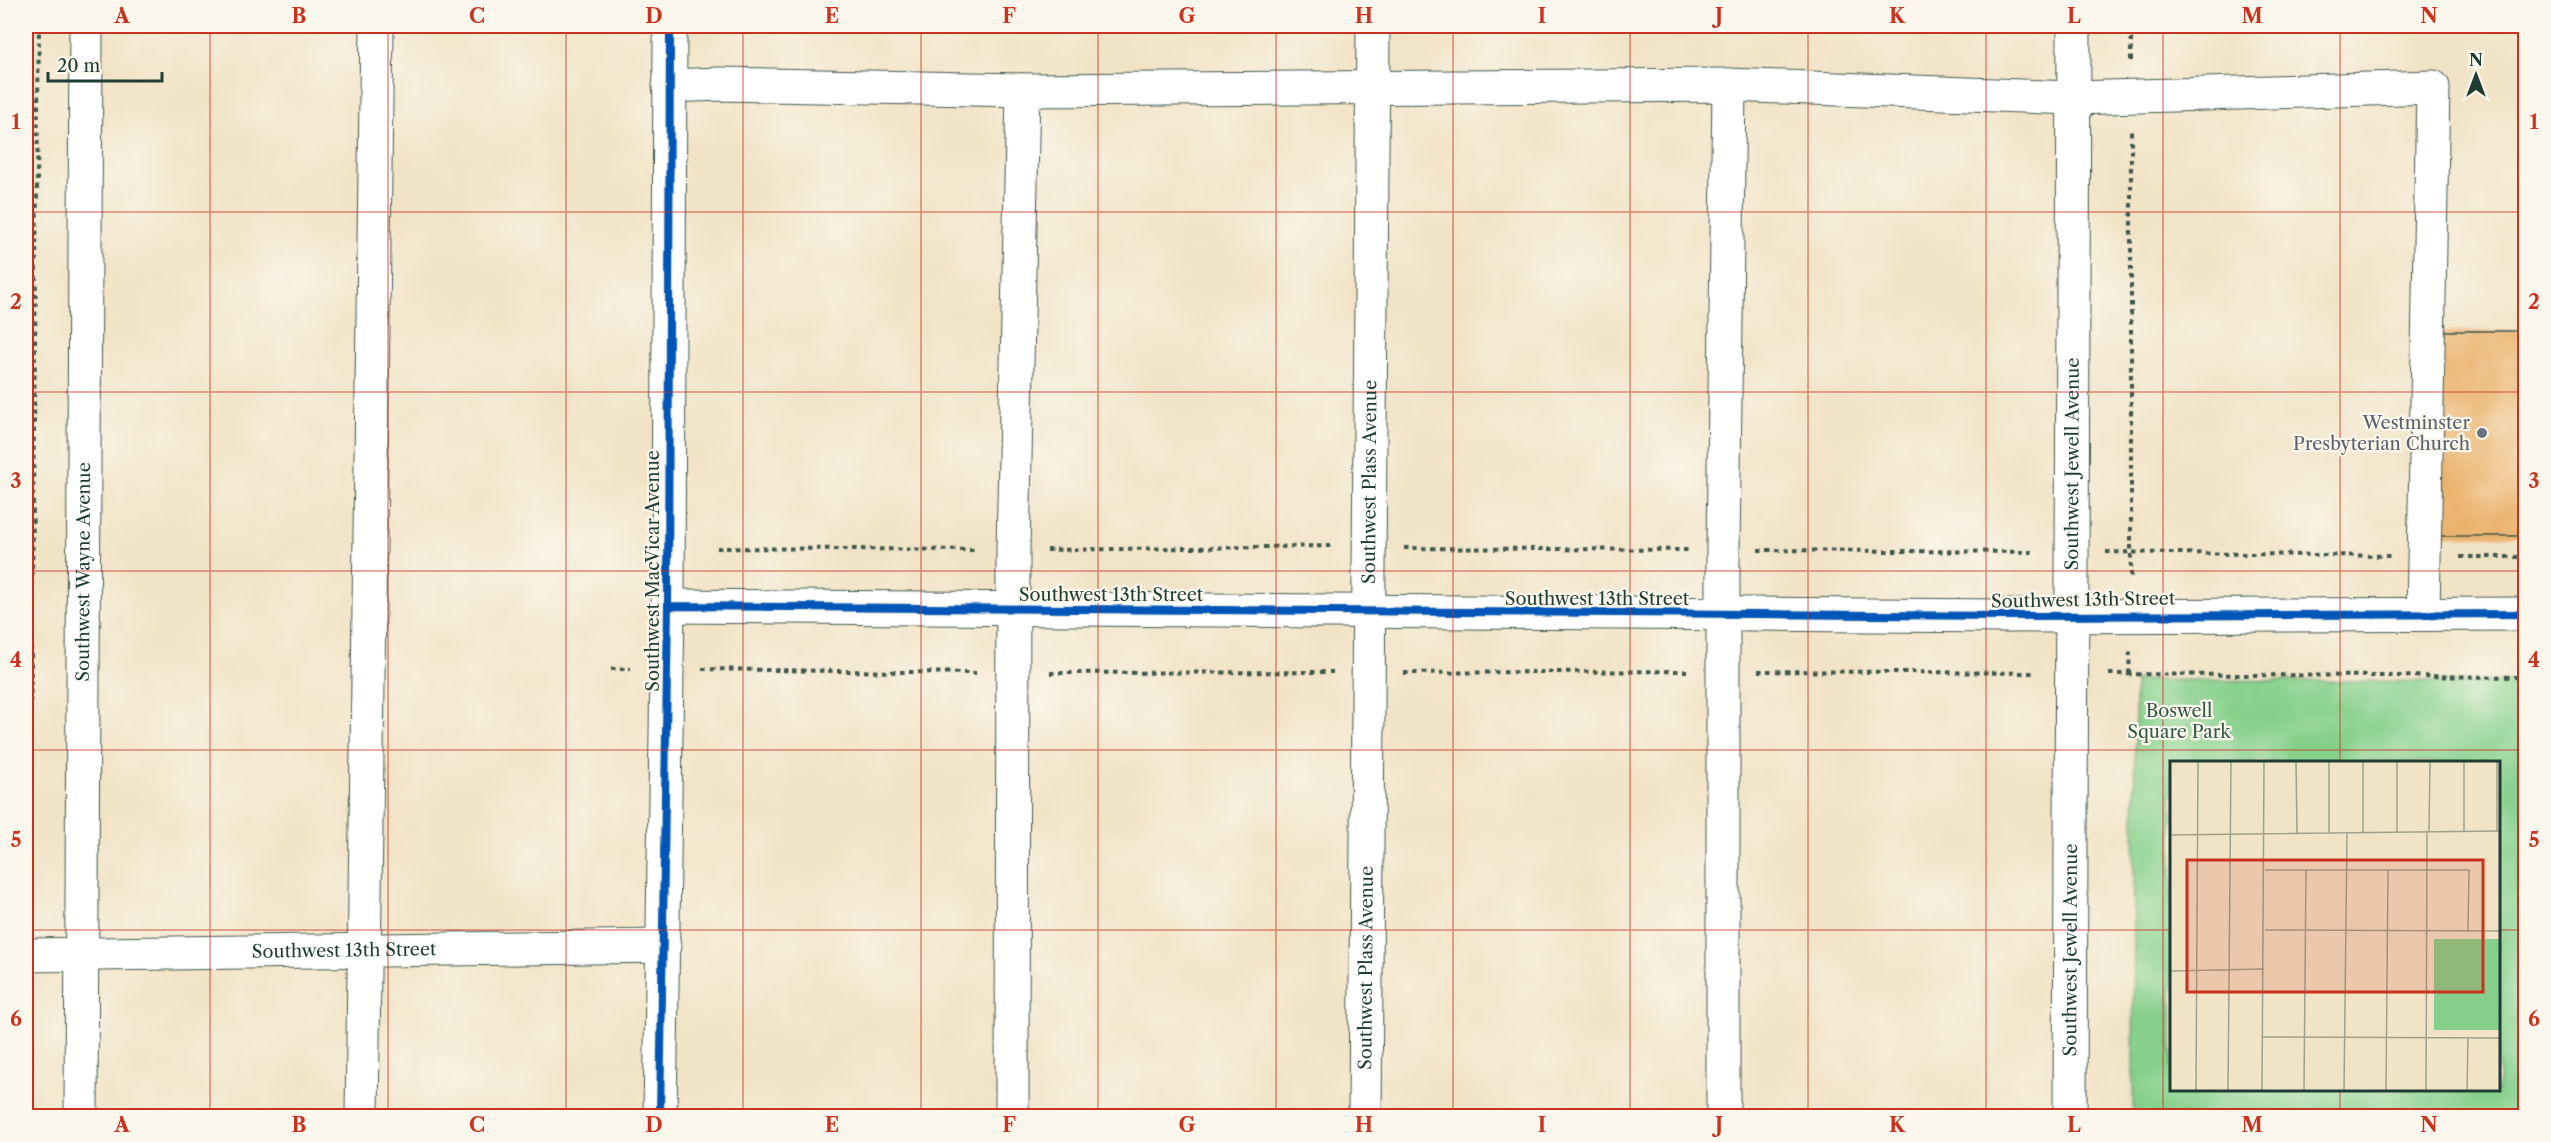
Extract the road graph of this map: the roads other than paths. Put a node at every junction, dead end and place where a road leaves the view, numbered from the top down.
1 (86, 26) edge
2 (377, 26) edge
3 (670, 26) edge
4 (1373, 26) edge
5 (2074, 26) edge
6 (1730, 85) junction
7 (669, 86) junction
8 (1373, 87) junction
9 (1023, 90) junction
10 (2074, 98) junction
11 (668, 606) junction
12 (1012, 609) junction
13 (1370, 612) junction
14 (2423, 614) junction
15 (2526, 614) edge
16 (1723, 615) junction
17 (2071, 615) junction
18 (664, 946) junction
19 (364, 950) junction
20 (83, 954) junction
21 (29, 955) edge
22 (81, 1116) edge
23 (362, 1116) edge
24 (660, 1116) edge
25 (1012, 1116) edge
26 (1365, 1116) edge
27 (1723, 1116) edge
28 (2070, 1116) edge

1 - 20 street, Southwest Wayne Avenue
2 - 19 street
3 - 7 street, Southwest MacVicar Avenue
4 - 8 street, Southwest Plass Avenue
5 - 10 street, Southwest Jewell Avenue
6 - 8 street
6 - 10 street
6 - 16 street
7 - 9 street
7 - 11 street, Southwest MacVicar Avenue
8 - 9 street
8 - 13 street, Southwest Plass Avenue
9 - 12 street
10 - 14 street
10 - 17 street, Southwest Jewell Avenue
11 - 12 street, Southwest 13th Street
11 - 18 street, Southwest MacVicar Avenue
12 - 13 street, Southwest 13th Street
12 - 25 street
13 - 16 street, Southwest 13th Street
13 - 26 street, Southwest Plass Avenue
14 - 15 street, Southwest 13th Street
14 - 17 street, Southwest 13th Street
16 - 17 street, Southwest 13th Street
16 - 27 street
17 - 28 street, Southwest Jewell Avenue
18 - 19 street, Southwest 13th Street
18 - 24 street, Southwest MacVicar Avenue
19 - 20 street, Southwest 13th Street
19 - 23 street
20 - 21 street, Southwest 13th Street
20 - 22 street, Southwest Wayne Avenue

